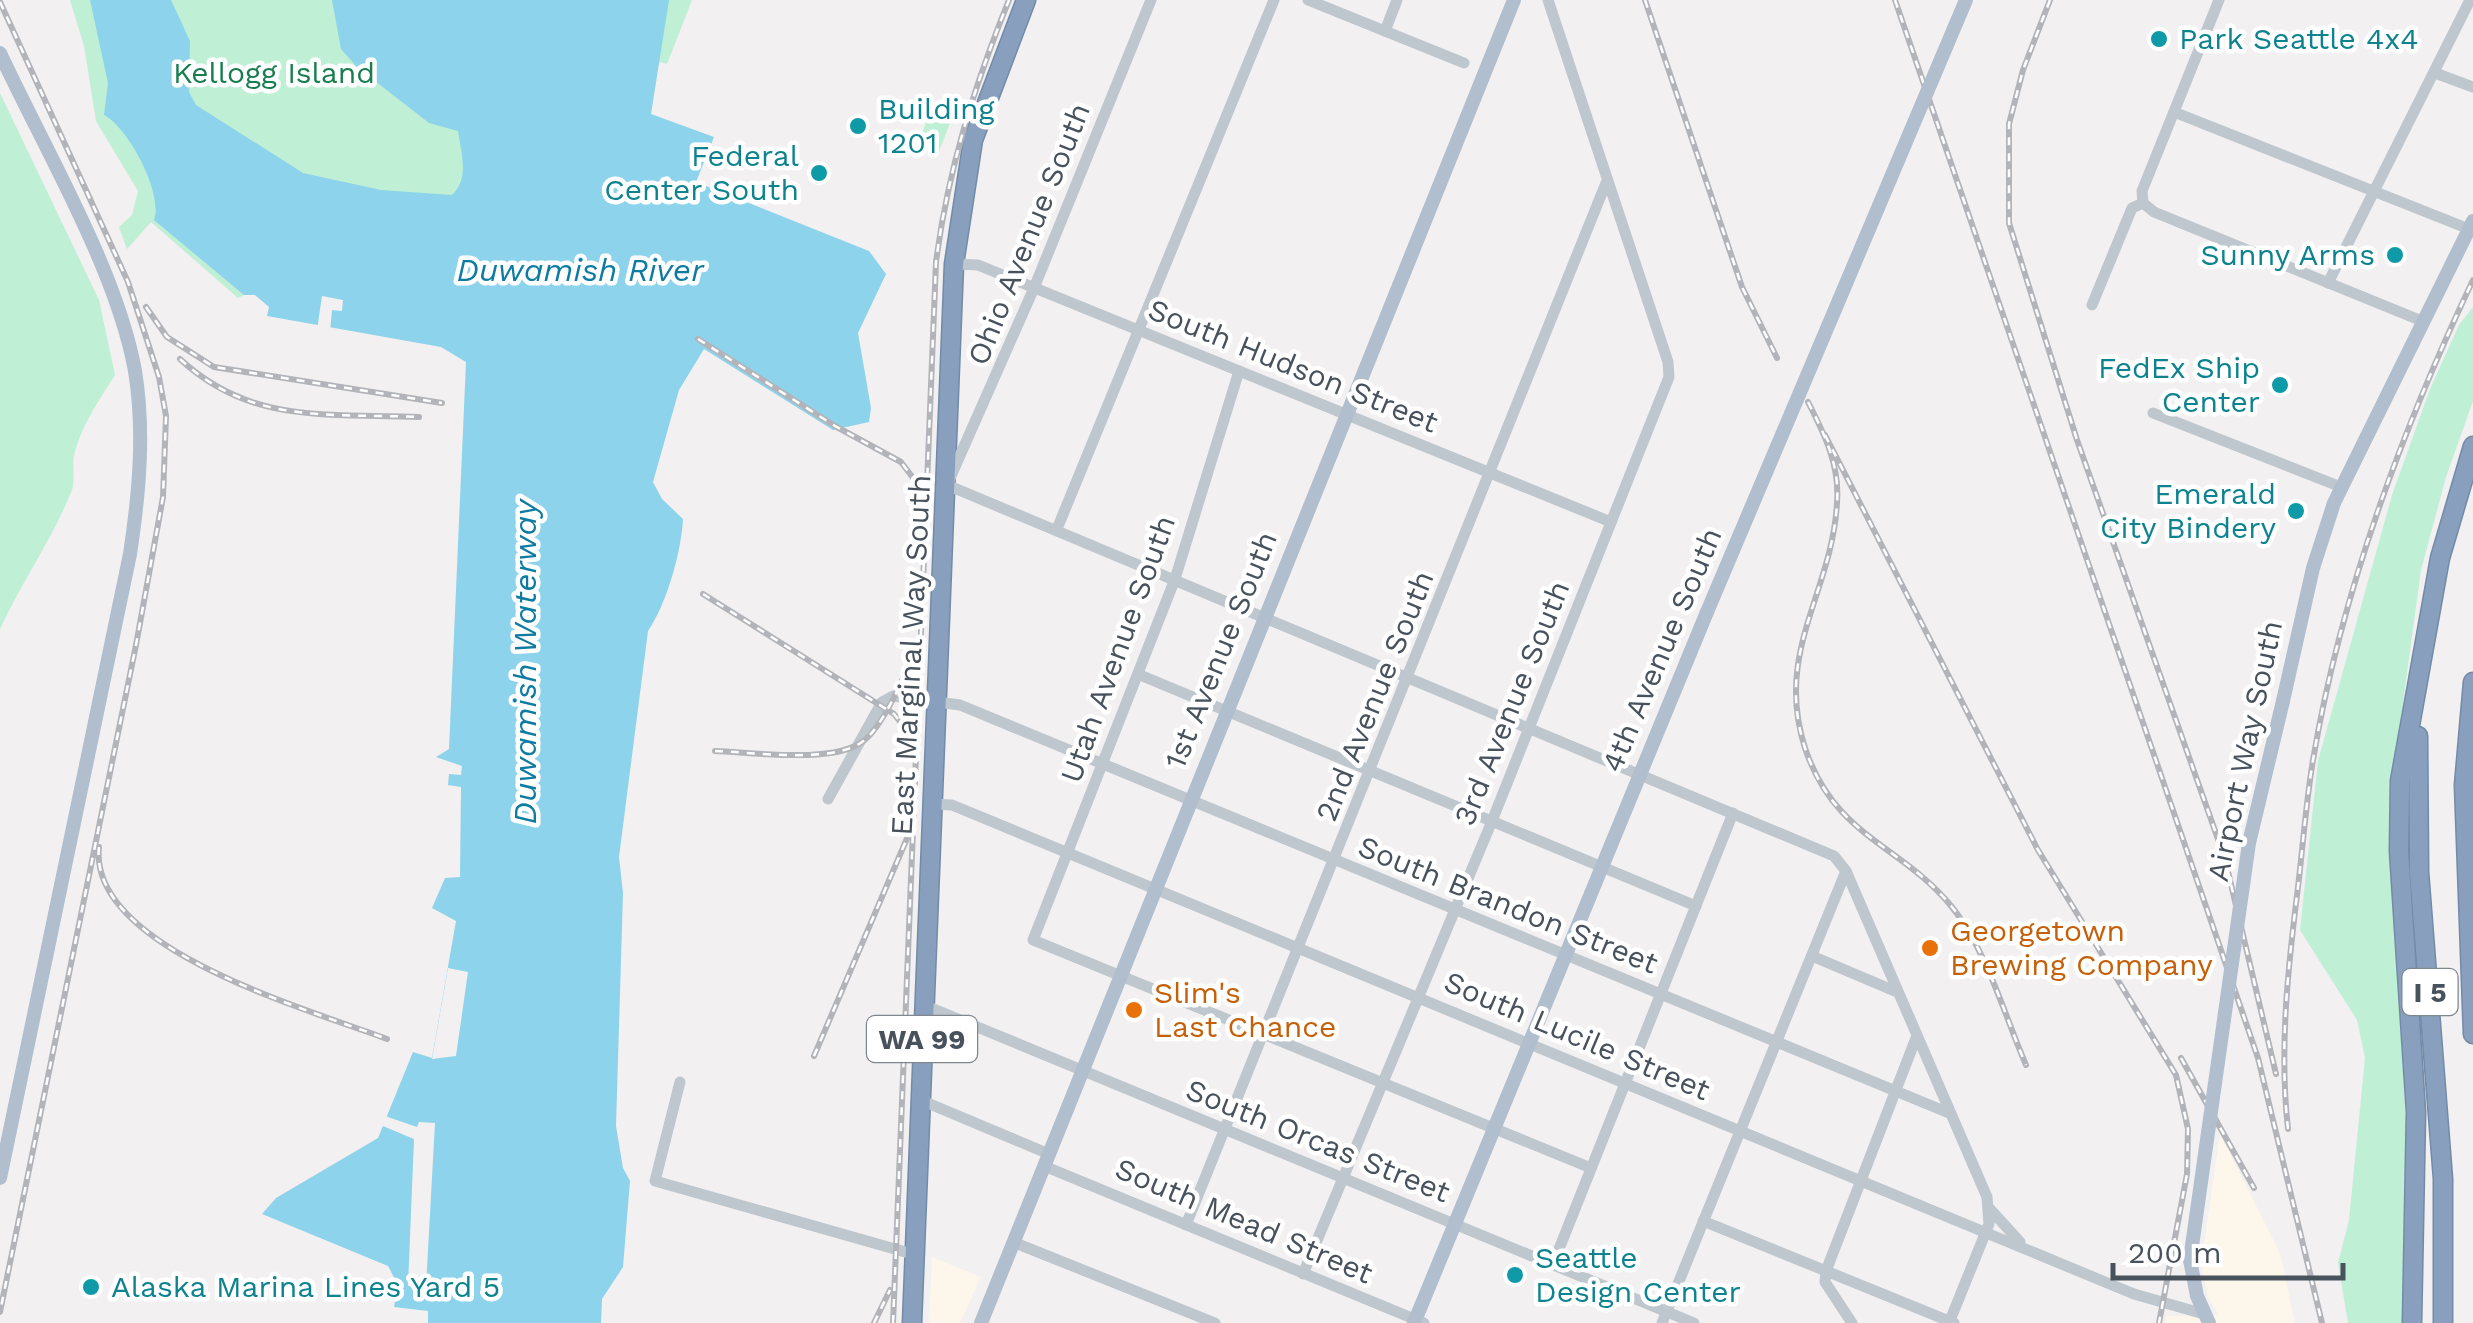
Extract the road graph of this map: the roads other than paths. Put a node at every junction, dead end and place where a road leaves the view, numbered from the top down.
1 (1026, 0) edge
2 (1151, 0) edge
3 (1274, 0) edge
4 (1308, 0) edge
5 (1397, 0) edge
6 (1514, 0) edge
7 (1548, 0) edge
8 (1966, 0) edge
9 (2218, 0) edge
10 (2470, 0) edge
11 (1385, 30) junction
12 (0, 53) edge
13 (1464, 62) dead end
14 (2435, 72) junction
15 (2473, 87) edge
16 (2174, 112) junction
17 (1606, 183) junction
18 (2375, 192) junction
19 (2143, 203) junction
20 (2471, 225) edge
21 (954, 264) junction
22 (2328, 283) junction
23 (1034, 288) junction
24 (2092, 306) dead end
25 (2422, 321) junction
26 (1140, 331) junction
27 (1239, 371) junction
28 (2153, 413) dead end
29 (1347, 416) junction
30 (2473, 446) edge
31 (1490, 474) junction
32 (947, 484) junction
33 (2341, 487) junction
34 (1611, 522) junction
35 (1057, 529) junction
36 (1175, 579) junction
37 (1263, 619) junction
38 (2422, 661) junction
39 (1140, 675) junction
40 (1408, 679) junction
41 (2473, 682) edge
42 (937, 700) junction
43 (1225, 710) junction
44 (1528, 729) junction
45 (1104, 763) junction
46 (1371, 771) junction
47 (1640, 774) junction
48 (828, 799) dead end
49 (1189, 799) junction
50 (932, 804) junction
51 (1734, 813) junction
52 (1492, 821) junction
53 (1068, 853) junction
54 (1335, 860) junction
55 (1602, 867) junction
56 (1846, 871) junction
57 (1153, 889) junction
58 (1696, 906) junction
59 (1454, 910) junction
60 (1299, 948) junction
61 (1565, 956) junction
62 (1812, 956) junction
63 (1119, 974) junction
64 (1897, 992) junction
65 (1661, 995) junction
66 (1419, 997) junction
67 (924, 1005) junction
68 (1264, 1033) junction
69 (2473, 1034) edge
70 (1916, 1038) junction
71 (1528, 1042) junction
72 (1776, 1042) junction
73 (1081, 1069) junction
74 (680, 1082) dead end
75 (1384, 1082) junction
76 (1625, 1084) junction
77 (1896, 1092) junction
78 (918, 1099) junction
79 (1949, 1113) junction
80 (1493, 1126) junction
81 (1225, 1130) junction
82 (1740, 1130) junction
83 (1046, 1160) junction
84 (1591, 1168) junction
85 (0, 1178) edge
86 (1344, 1179) junction
87 (1860, 1181) junction
88 (1990, 1208) junction
89 (1704, 1221) junction
90 (1454, 1224) junction
91 (1186, 1225) junction
92 (1986, 1233) junction
93 (1013, 1242) junction
94 (916, 1255) junction
95 (2041, 1256) junction
96 (1552, 1264) junction
97 (1826, 1271) junction
98 (1303, 1274) junction
99 (1665, 1317) edge
100 (2207, 1318) edge
101 (1418, 1322) edge
102 (1952, 1322) edge
103 (912, 1323) edge
104 (982, 1323) edge
105 (1215, 1323) edge
106 (1694, 1323) edge
107 (1852, 1323) edge
108 (2412, 1323) edge
109 (2443, 1323) edge

1 - 21 highway, East Marginal Way South / WA 99
2 - 23 street, Ohio Avenue South
3 - 26 street
4 - 11 street
5 - 11 street
6 - 29 main road, 1st Avenue South
7 - 17 street
8 - 47 main road, 4th Avenue South, bridge
9 - 16 street
10 - 14 street
11 - 13 street
12 - 85 main road
14 - 15 street
14 - 18 street
16 - 18 street
16 - 19 street
17 - 31 street, 2nd Avenue South
17 - 34 street, 3rd Avenue South
18 - 20 street
18 - 22 street
19 - 22 street
19 - 24 street
20 - 25 main road, Airport Way South
21 - 23 street, South Hudson Street
21 - 32 highway, East Marginal Way South / WA 99
22 - 25 street
23 - 26 street, South Hudson Street
23 - 32 street, Ohio Avenue South
25 - 33 main road, Airport Way South
26 - 27 street, South Hudson Street
26 - 35 street
27 - 29 street, South Hudson Street
27 - 36 street, Utah Avenue South
28 - 33 street
29 - 31 street, South Hudson Street
29 - 37 main road, 1st Avenue South
30 - 38 highway, I 5
31 - 34 street, South Hudson Street
31 - 40 street, 2nd Avenue South
32 - 35 street
32 - 42 highway, East Marginal Way South / WA 99
33 - 100 main road, Airport Way South, bridge
34 - 44 street, 3rd Avenue South
35 - 36 street
36 - 37 street
36 - 39 street, Utah Avenue South
37 - 40 street
37 - 43 main road, 1st Avenue South
38 - 108 highway
38 - 109 highway, I 5
39 - 43 street
39 - 45 street, Utah Avenue South
40 - 44 street
40 - 46 street, 2nd Avenue South
41 - 69 highway, I 5
42 - 45 street, South Brandon Street
42 - 48 street
42 - 50 highway, East Marginal Way South / WA 99
43 - 46 street
43 - 49 main road, 1st Avenue South
44 - 47 street
44 - 52 street, 3rd Avenue South
45 - 49 street, South Brandon Street
45 - 53 street, Utah Avenue South
46 - 52 street
46 - 54 street, 2nd Avenue South
47 - 51 street
47 - 55 main road, 4th Avenue South
49 - 54 street, South Brandon Street
49 - 57 main road, 1st Avenue South
50 - 53 street, South Lucile Street
50 - 67 highway, East Marginal Way South / WA 99
51 - 56 street
51 - 58 street
52 - 55 street
52 - 59 street, 3rd Avenue South
53 - 57 street, South Lucile Street
53 - 63 street, Utah Avenue South
54 - 59 street, South Brandon Street
54 - 60 street, 2nd Avenue South
55 - 58 street
55 - 61 main road, 4th Avenue South
56 - 62 street
56 - 64 street
57 - 60 street, South Lucile Street
57 - 63 main road, 1st Avenue South
58 - 65 street
59 - 61 street, South Brandon Street
59 - 66 street, 3rd Avenue South
60 - 66 street, South Lucile Street
60 - 68 street, 2nd Avenue South
61 - 65 street, South Brandon Street
61 - 71 main road, 4th Avenue South
62 - 64 street
62 - 72 street
63 - 68 street
63 - 73 main road, 1st Avenue South
64 - 70 street
65 - 72 street, South Brandon Street
65 - 76 street
66 - 71 street, South Lucile Street
66 - 75 street, 3rd Avenue South
67 - 73 street, South Orcas Street
67 - 78 highway, East Marginal Way South / WA 99
68 - 75 street
68 - 81 street, 2nd Avenue South
70 - 77 street
70 - 79 street
71 - 76 street, South Lucile Street
71 - 80 main road, 4th Avenue South
72 - 77 street, South Brandon Street
72 - 82 street
73 - 81 street, South Orcas Street
73 - 83 main road, 1st Avenue South
74 - 94 street
75 - 80 street
75 - 86 street, 3rd Avenue South
76 - 82 street, South Lucile Street
76 - 84 street
77 - 79 street, South Brandon Street
77 - 87 street
78 - 83 street, South Mead Street
78 - 94 highway, East Marginal Way South / WA 99
79 - 88 street
80 - 84 street
80 - 90 main road, 4th Avenue South
81 - 86 street, South Orcas Street
81 - 91 street, 2nd Avenue South
82 - 87 street, South Lucile Street
82 - 89 street
83 - 91 street, South Mead Street
83 - 93 main road, 1st Avenue South
84 - 96 street
86 - 90 street, South Orcas Street
86 - 98 street, 3rd Avenue South
87 - 92 street, South Lucile Street
87 - 97 street
88 - 92 street
88 - 95 street
89 - 97 street
89 - 99 street
90 - 96 street, South Orcas Street
90 - 101 main road, 4th Avenue South
91 - 98 street, South Mead Street
92 - 95 street, South Lucile Street
92 - 102 street
93 - 104 main road, 1st Avenue South
93 - 105 street
94 - 103 highway, East Marginal Way South / WA 99
95 - 100 street, South Lucile Street
96 - 99 street, South Orcas Street
97 - 102 street
97 - 107 street
98 - 101 street, South Mead Street
99 - 106 street, South Orcas Street

